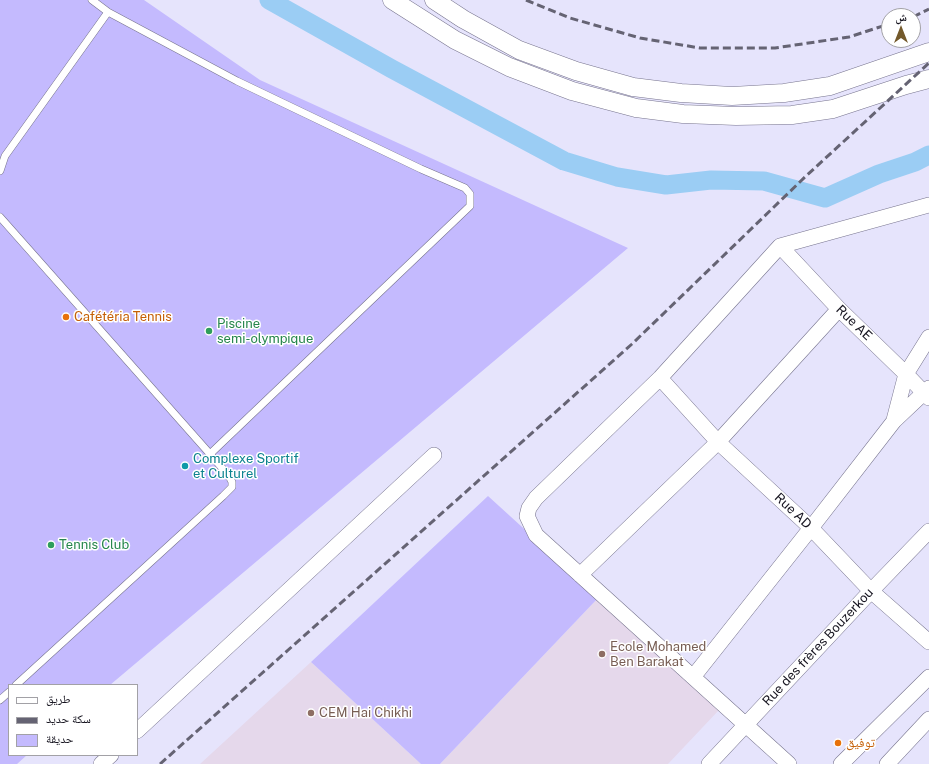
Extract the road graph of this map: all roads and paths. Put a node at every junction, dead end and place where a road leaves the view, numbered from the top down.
1 (92, 0) edge
2 (392, 0) edge
3 (434, 0) edge
4 (108, 12) junction
5 (929, 52) edge
6 (929, 79) edge
7 (0, 171) edge
8 (929, 205) edge
9 (0, 217) edge
10 (780, 246) junction
11 (839, 310) junction
12 (929, 337) edge
13 (906, 374) junction
14 (660, 378) junction
15 (927, 393) edge
16 (894, 421) junction
17 (718, 442) junction
18 (210, 454) junction
19 (434, 455) dead end
20 (811, 528) junction
21 (929, 531) edge
22 (580, 575) junction
23 (871, 591) junction
24 (929, 642) edge
25 (693, 677) junction
26 (929, 677) edge
27 (17, 684) edge
28 (8, 693) edge
29 (0, 700) edge
30 (929, 720) edge
31 (745, 725) junction
32 (138, 730) edge
33 (110, 756) edge
34 (102, 764) edge
35 (709, 764) edge
36 (789, 764) edge
37 (841, 764) edge
38 (887, 764) edge

1 - 4 lane
2 - 6 street
3 - 5 street
4 - 7 lane
4 - 18 lane
8 - 10 street
9 - 18 lane
10 - 11 street, Rue AE
10 - 14 street
11 - 13 street, Rue AE
11 - 17 street
12 - 13 street
13 - 15 street, Rue AE
13 - 16 street
14 - 17 street, Rue AD
14 - 22 street
15 - 16 street
16 - 20 street
17 - 20 street, Rue AD
17 - 22 street
18 - 27 lane
19 - 32 street
20 - 23 street, Rue AD
20 - 25 street
21 - 23 street, Rue des frères Bouzerkou
22 - 25 street
23 - 24 street, Rue AD
23 - 31 street, Rue des frères Bouzerkou
25 - 31 street
26 - 37 street
28 - 29 lane
30 - 38 street
31 - 35 street, Rue des frères Bouzerkou
31 - 36 street
33 - 34 street

